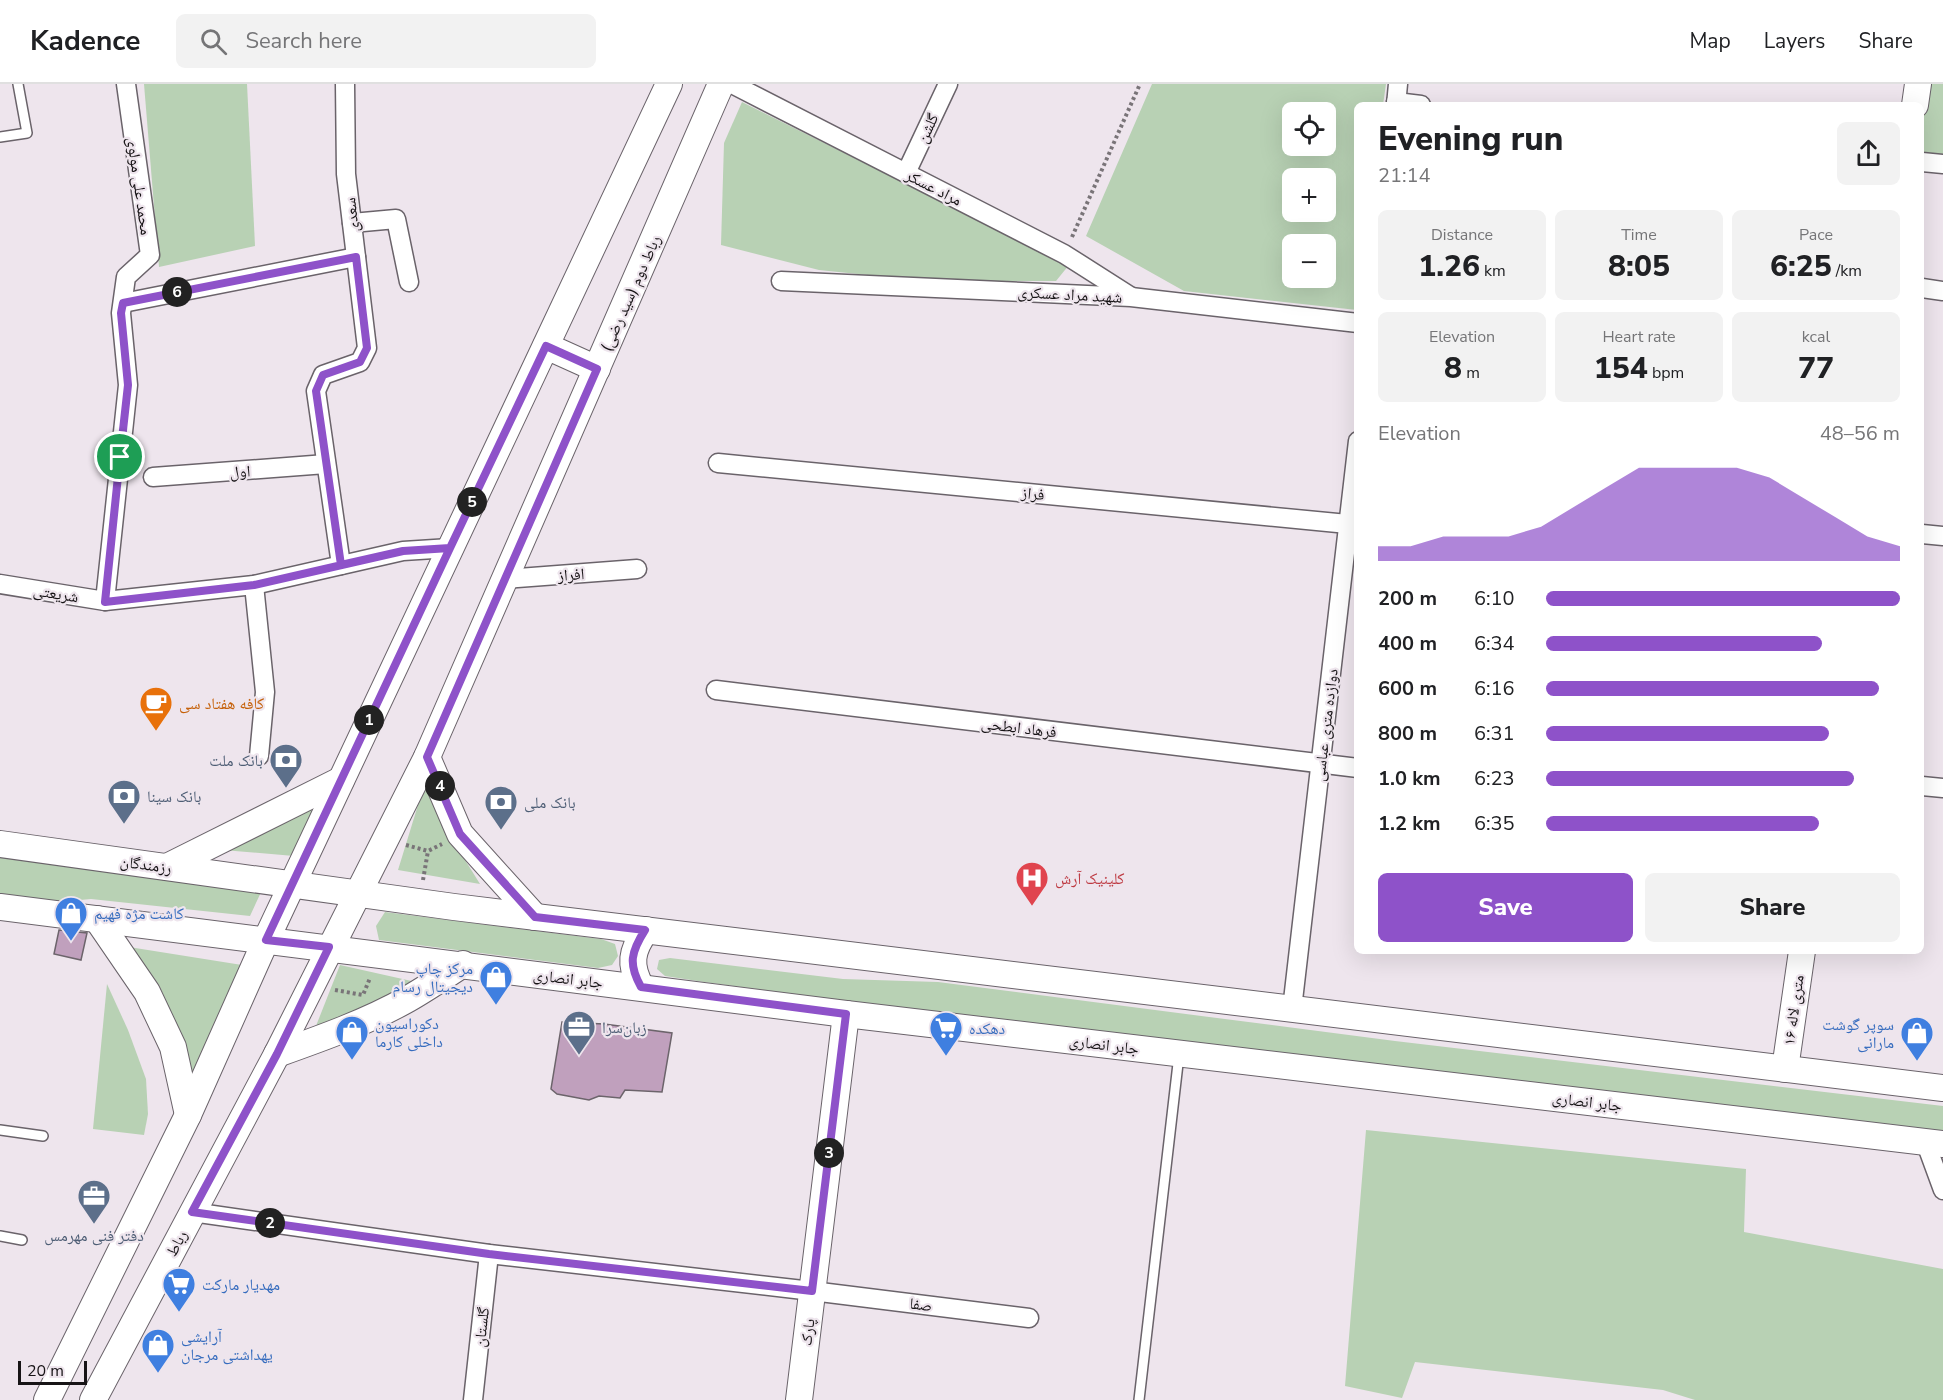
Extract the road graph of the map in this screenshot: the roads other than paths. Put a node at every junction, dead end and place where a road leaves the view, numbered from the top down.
1 (18, 84) edge
2 (126, 84) edge
3 (345, 84) edge
4 (669, 84) edge
5 (721, 84) edge
6 (732, 84) edge
7 (948, 84) edge
8 (1918, 84) edge
9 (1397, 97) edge
10 (1412, 102) edge
11 (1915, 102) edge
12 (0, 137) edge
13 (1924, 162) edge
14 (1943, 164) edge
15 (906, 173) junction
16 (352, 223) junction
17 (356, 257) junction
18 (781, 281) dead end
19 (409, 282) dead end
20 (1924, 288) edge
21 (1943, 291) edge
22 (1131, 297) junction
23 (123, 303) junction
24 (1354, 323) edge
25 (546, 346) junction
26 (597, 369) junction
27 (718, 463) dead end
28 (326, 464) junction
29 (153, 477) dead end
30 (1354, 507) edge
31 (1353, 524) edge
32 (1924, 534) edge
33 (1943, 536) edge
34 (450, 548) junction
35 (341, 565) junction
36 (637, 569) dead end
37 (505, 579) junction
38 (0, 584) edge
39 (254, 585) junction
40 (105, 602) junction
41 (717, 690) dead end
42 (259, 756) dead end
43 (427, 757) junction
44 (1321, 763) junction
45 (1354, 767) edge
46 (341, 780) junction
47 (1924, 786) edge
48 (1943, 788) edge
49 (0, 844) edge
50 (167, 867) junction
51 (292, 884) junction
52 (358, 893) junction
53 (0, 907) edge
54 (535, 917) junction
55 (97, 919) junction
56 (645, 930) junction
57 (266, 940) junction
58 (329, 947) junction
59 (1802, 954) edge
60 (463, 964) junction
61 (641, 987) junction
62 (1292, 1009) junction
63 (846, 1014) junction
64 (1179, 1053) junction
65 (277, 1054) junction
66 (1785, 1069) junction
67 (1943, 1088) edge
68 (188, 1115) junction
69 (0, 1130) edge
70 (43, 1136) dead end
71 (1934, 1142) edge
72 (1943, 1190) edge
73 (192, 1212) junction
74 (0, 1236) edge
75 (22, 1240) dead end
76 (489, 1254) junction
77 (812, 1291) junction
78 (1029, 1318) dead end
79 (47, 1400) edge
80 (93, 1400) edge
81 (473, 1400) edge
82 (799, 1400) edge
83 (1139, 1400) edge

1 - 12 lane
2 - 23 street, محمد علی مولوی
3 - 16 street, سعدی
4 - 25 main road
5 - 26 main road, رباط دوم (سید رضی)
6 - 15 street, مراد عسکر
7 - 15 street, گلشن
8 - 11 main road
9 - 10 street
13 - 14 street
15 - 22 street, مراد عسکر
16 - 17 street, سعدی
16 - 19 street
17 - 23 street
17 - 28 street, سعدی
18 - 22 street, شهید مراد عسکری
20 - 21 street
22 - 24 street, شهید مراد عسکری
23 - 40 street, محمد علی مولوی
25 - 26 main road
25 - 34 main road
26 - 37 main road, رباط دوم (سید رضی)
27 - 31 street, فراز
28 - 29 street, اول
28 - 35 street, سعدی
30 - 31 street, دوازده متری عباسی
31 - 44 street, دوازده متری عباسی
32 - 33 street
34 - 35 street, شریعتی
34 - 46 main road
35 - 39 street, شریعتی
36 - 37 street, افراز
37 - 43 main road, رباط دوم (سید رضی)
38 - 40 street, شریعتی
39 - 40 street, شریعتی
39 - 42 street
41 - 44 street, فرهاد ابطحی
43 - 52 main road, رباط دوم (سید رضی)
43 - 54 main road
44 - 45 street, فرهاد ابطحی
44 - 62 street, دوازده متری عباسی
46 - 50 main road
46 - 51 main road
47 - 48 street
49 - 50 main road, رزمندگان
50 - 51 main road, رزمندگان
51 - 52 main road
51 - 57 main road
52 - 54 main road
52 - 58 main road, رباط
53 - 55 main road
54 - 56 main road
55 - 57 main road
55 - 68 main road
56 - 61 main road
56 - 62 main road
57 - 58 main road, جابر انصاری
57 - 68 main road
58 - 60 main road, جابر انصاری
58 - 65 main road, رباط
59 - 66 main road, ۱۶ متری لاله
60 - 61 main road, جابر انصاری
60 - 65 main road
61 - 63 main road, جابر انصاری
62 - 66 main road
63 - 64 main road, جابر انصاری
63 - 77 main road, پارک
64 - 71 main road, جابر انصاری
64 - 83 lane
65 - 73 main road, رباط
66 - 67 main road
68 - 79 main road
69 - 70 lane
71 - 72 street
73 - 76 street, صفا
73 - 80 main road, رباط
74 - 75 lane
76 - 77 street, صفا
76 - 81 street, گلستان
77 - 78 street, صفا
77 - 82 main road, پارک

